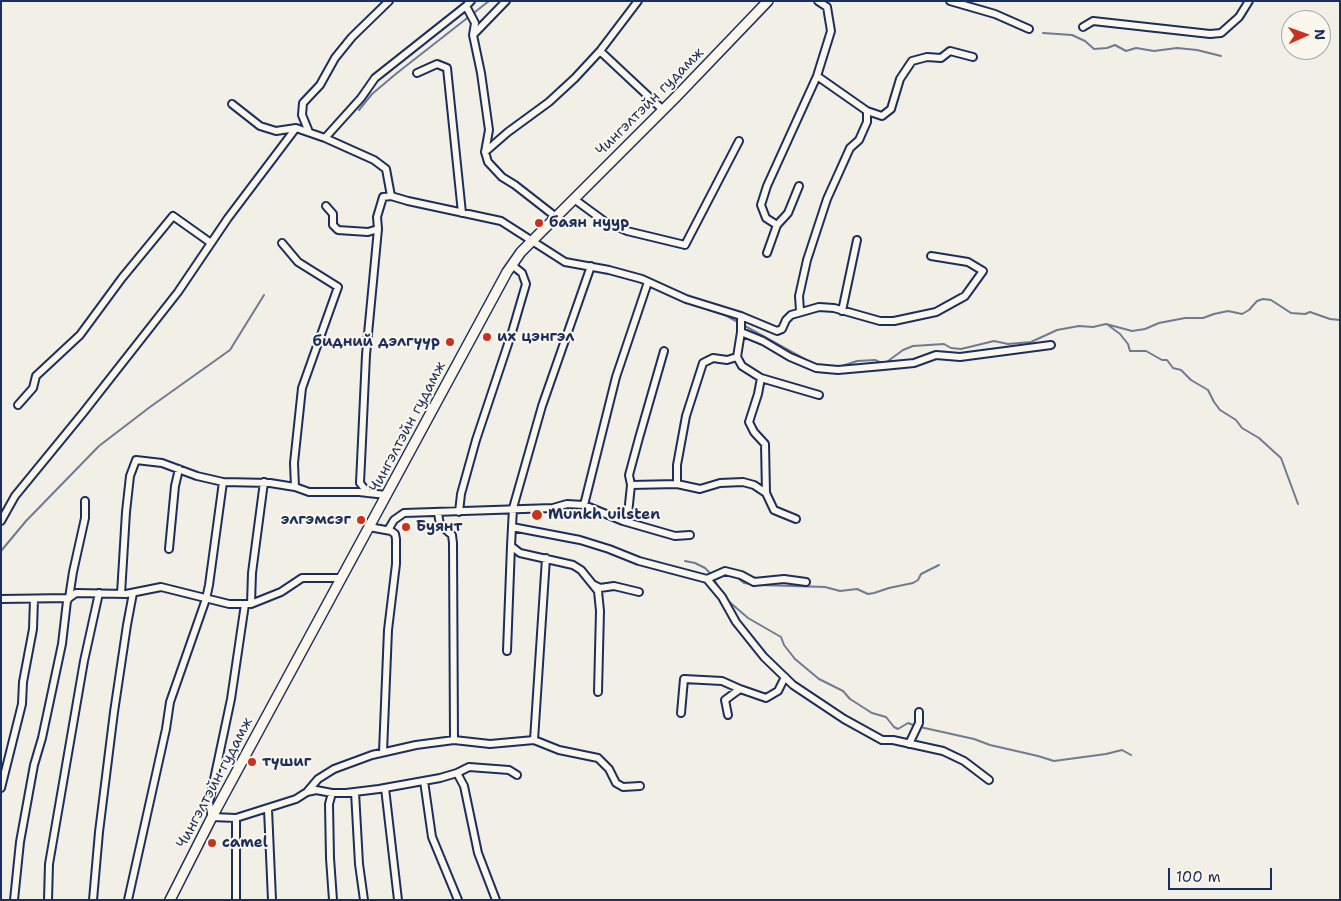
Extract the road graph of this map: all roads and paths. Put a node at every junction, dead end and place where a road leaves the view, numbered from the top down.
1 (389, 1) edge
2 (506, 1) edge
3 (638, 1) edge
4 (768, 1) edge
5 (818, 1) edge
6 (950, 1) edge
7 (1249, 1) edge
8 (469, 4) edge
9 (1083, 27) dead end
10 (1029, 29) dead end
11 (473, 35) junction
12 (600, 51) junction
13 (973, 57) dead end
14 (417, 73) dead end
15 (817, 76) junction
16 (232, 104) dead end
17 (663, 110) junction
18 (867, 111) junction
19 (296, 128) junction
20 (309, 132) junction
21 (326, 138) junction
22 (739, 141) dead end
23 (485, 152) junction
24 (799, 186) dead end
25 (391, 196) junction
26 (574, 199) junction
27 (326, 206) dead end
28 (462, 213) junction
29 (556, 217) junction
30 (777, 225) junction
31 (378, 229) junction
32 (532, 240) junction
33 (857, 240) dead end
34 (282, 243) dead end
35 (211, 244) junction
36 (768, 252) dead end
37 (931, 256) dead end
38 (512, 265) junction
39 (591, 266) junction
40 (648, 282) junction
41 (800, 311) junction
42 (842, 311) junction
43 (741, 316) junction
44 (741, 332) junction
45 (1051, 345) dead end
46 (664, 351) dead end
47 (737, 357) junction
48 (760, 378) junction
49 (818, 395) dead end
50 (18, 405) dead end
51 (179, 469) junction
52 (223, 482) junction
53 (264, 482) junction
54 (630, 484) junction
55 (677, 484) junction
56 (295, 487) junction
57 (766, 492) junction
58 (368, 493) junction
59 (386, 495) junction
60 (86, 501) dead end
61 (584, 505) junction
62 (513, 508) junction
63 (460, 512) junction
64 (438, 513) junction
65 (796, 519) dead end
66 (1, 521) edge
67 (622, 521) junction
68 (369, 527) junction
69 (512, 527) junction
70 (388, 530) junction
71 (690, 535) dead end
72 (511, 546) junction
73 (169, 549) dead end
74 (546, 558) junction
75 (342, 578) junction
76 (707, 579) junction
77 (806, 582) dead end
78 (593, 585) junction
79 (639, 592) dead end
80 (99, 593) junction
81 (134, 593) junction
82 (121, 594) junction
83 (69, 598) junction
84 (1, 599) edge
85 (34, 599) junction
86 (206, 599) junction
87 (248, 604) junction
88 (507, 651) dead end
89 (785, 677) junction
90 (740, 689) junction
91 (598, 692) dead end
92 (919, 712) dead end
93 (681, 714) dead end
94 (728, 715) dead end
95 (454, 740) junction
96 (534, 740) junction
97 (909, 744) junction
98 (383, 752) junction
99 (457, 773) junction
100 (517, 775) dead end
101 (989, 780) dead end
102 (424, 781) junction
103 (640, 786) dead end
104 (1, 788) edge
105 (385, 788) junction
106 (306, 792) junction
107 (355, 792) junction
108 (332, 793) junction
109 (268, 809) junction
110 (212, 817) junction
111 (236, 818) junction
112 (14, 900) edge
113 (48, 900) edge
114 (93, 900) edge
115 (128, 900) edge
116 (170, 900) edge
117 (236, 900) edge
118 (272, 900) edge
119 (333, 900) edge
120 (364, 900) edge
121 (398, 900) edge
122 (458, 900) edge
123 (496, 900) edge

1 - 20 street
2 - 11 street
3 - 12 street
4 - 17 main road, Чингэлтэйн гудамж
5 - 15 street
6 - 10 street
7 - 9 street
8 - 11 street
8 - 21 street
11 - 23 street
12 - 17 street
12 - 23 street
13 - 18 street
14 - 28 street
15 - 18 street
15 - 30 street
16 - 19 street
17 - 26 main road, Чингэлтэйн гудамж
18 - 41 street
19 - 20 street
19 - 35 street
20 - 21 street
21 - 25 street
22 - 26 street
23 - 29 street
24 - 30 street
25 - 28 street
25 - 31 street
26 - 29 main road, Чингэлтэйн гудамж
27 - 31 street
28 - 32 street
29 - 32 main road, Чингэлтэйн гудамж
30 - 36 street
31 - 58 street
32 - 38 main road, Чингэлтэйн гудамж
32 - 39 street
33 - 42 street
34 - 56 street
35 - 50 street
35 - 66 street
37 - 42 street
38 - 59 main road, Чингэлтэйн гудамж
38 - 63 street
39 - 40 street
39 - 62 street
40 - 43 street
40 - 61 street
41 - 42 street
41 - 43 street
43 - 44 street
44 - 45 street
44 - 47 street
46 - 54 street
47 - 48 street
47 - 55 street
48 - 49 street
48 - 57 street
51 - 52 street
51 - 73 street
51 - 82 street
52 - 53 street
52 - 86 street
53 - 56 street
53 - 87 street
54 - 55 street
54 - 67 street
55 - 57 street
56 - 58 street
57 - 65 street
58 - 59 street
59 - 68 main road, Чингэлтэйн гудамж
60 - 83 street
61 - 62 street
61 - 67 street
62 - 63 street
62 - 69 street
63 - 64 street
64 - 70 street
64 - 95 street
67 - 71 street
68 - 70 street
68 - 75 main road, Чингэлтэйн гудамж
69 - 72 street
69 - 76 street
70 - 98 street
72 - 74 street
72 - 88 street
74 - 78 street
74 - 96 street
75 - 87 street
75 - 110 main road, Чингэлтэйн гудамж
76 - 77 street
76 - 89 street
78 - 79 street
78 - 91 street
80 - 82 street
80 - 83 street
80 - 113 street
81 - 82 street
81 - 86 street
81 - 114 street
83 - 85 street
83 - 112 street
84 - 85 street
85 - 104 street
86 - 87 street
86 - 115 street
87 - 110 street
89 - 90 street
89 - 97 street
90 - 93 street
90 - 94 street
92 - 97 street
95 - 96 street
95 - 98 street
96 - 103 street
97 - 101 street
98 - 106 street
99 - 100 street
99 - 102 street
99 - 123 street
102 - 105 street
102 - 122 street
105 - 107 street
105 - 121 street
106 - 108 street
106 - 109 street
107 - 108 street
107 - 120 street
108 - 119 street
109 - 111 street
109 - 118 street
110 - 111 street
110 - 116 main road, Чингэлтэйн гудамж
111 - 117 street

